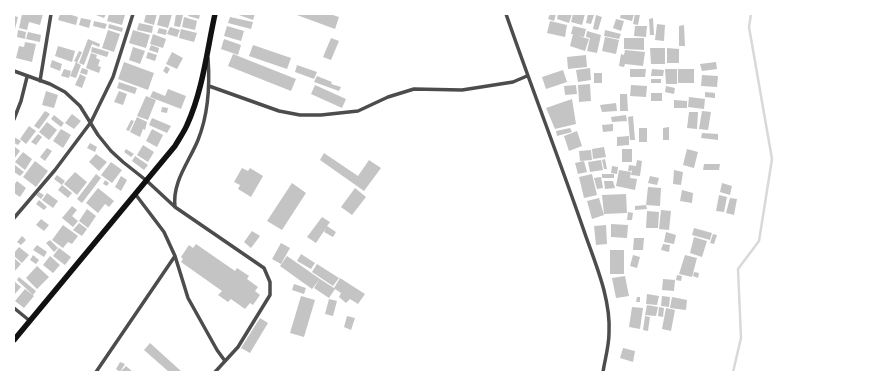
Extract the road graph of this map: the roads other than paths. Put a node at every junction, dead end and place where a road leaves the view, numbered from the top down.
1 (52, 14) edge
2 (133, 14) edge
3 (215, 14) edge
4 (506, 14) edge
5 (208, 46) junction
6 (14, 71) edge
7 (27, 76) junction
8 (527, 76) junction
9 (40, 81) junction
10 (209, 86) junction
11 (14, 119) edge
12 (91, 122) junction
13 (147, 181) junction
14 (136, 195) junction
15 (175, 207) junction
16 (14, 218) edge
17 (175, 256) junction
18 (14, 308) edge
19 (30, 321) junction
20 (14, 340) edge
21 (225, 361) junction
22 (96, 372) edge
23 (215, 372) edge
24 (603, 372) edge

1 - 9 street
2 - 12 street
3 - 5 highway
4 - 8 street
5 - 10 street
5 - 13 highway
6 - 7 street
7 - 9 street
7 - 11 street
8 - 10 street
8 - 24 street
9 - 12 street
10 - 15 street
12 - 13 street
12 - 16 street
13 - 14 highway
13 - 15 street
14 - 17 street
14 - 19 highway
15 - 21 street
17 - 21 street
17 - 22 street
18 - 19 street
19 - 20 highway
21 - 23 street

